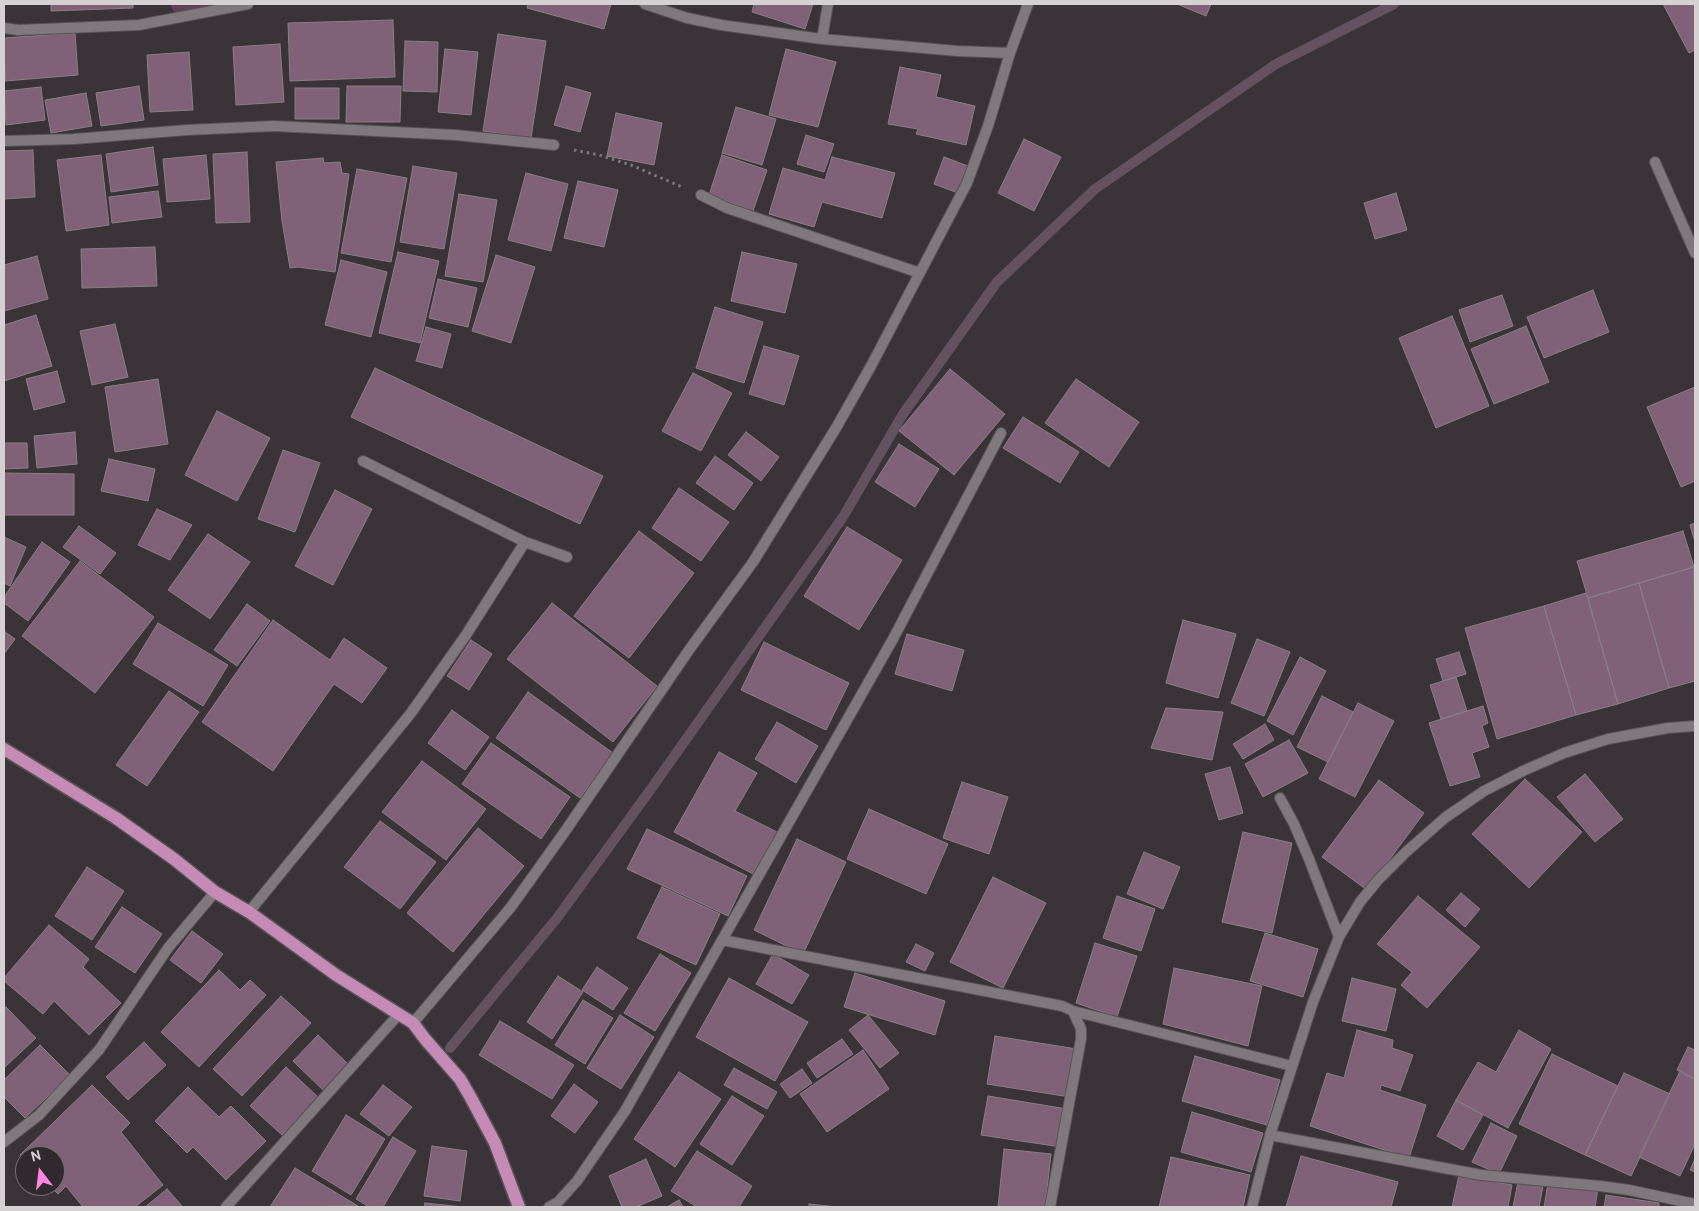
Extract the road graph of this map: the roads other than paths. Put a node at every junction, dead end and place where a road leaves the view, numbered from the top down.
1 (248, 4) edge
2 (645, 4) edge
3 (828, 4) edge
4 (1028, 4) edge
5 (4, 28) edge
6 (822, 39) junction
7 (1010, 53) junction
8 (4, 141) edge
9 (554, 145) road end
10 (1655, 162) dead end
11 (701, 196) road end
12 (1695, 253) edge
13 (920, 273) junction
14 (1001, 433) dead end
15 (363, 461) dead end
16 (525, 542) junction
17 (567, 557) dead end
18 (1695, 726) edge
19 (4, 749) edge
20 (1280, 798) dead end
21 (215, 892) junction
22 (249, 912) junction
23 (1339, 937) junction
24 (722, 940) junction
25 (1073, 1010) junction
26 (399, 1014) junction
27 (414, 1023) junction
28 (1292, 1066) junction
29 (1270, 1135) junction
30 (4, 1142) edge
31 (1695, 1204) edge
32 (226, 1207) edge
33 (519, 1207) edge
34 (549, 1207) edge
35 (1050, 1207) edge
36 (1252, 1207) edge

1 - 5 street
2 - 6 street
3 - 6 street
4 - 7 street
6 - 7 street
7 - 13 street
8 - 9 street
10 - 12 street
11 - 13 street
13 - 27 street
14 - 24 street
15 - 16 street
16 - 17 street
16 - 22 street
18 - 23 street
19 - 21 main road
20 - 23 street
21 - 22 main road
21 - 30 street
22 - 26 main road
23 - 28 street
24 - 25 street
24 - 34 street
25 - 28 street
25 - 35 street
26 - 27 main road
26 - 32 street
27 - 33 main road
28 - 29 street
29 - 31 street
29 - 36 street

